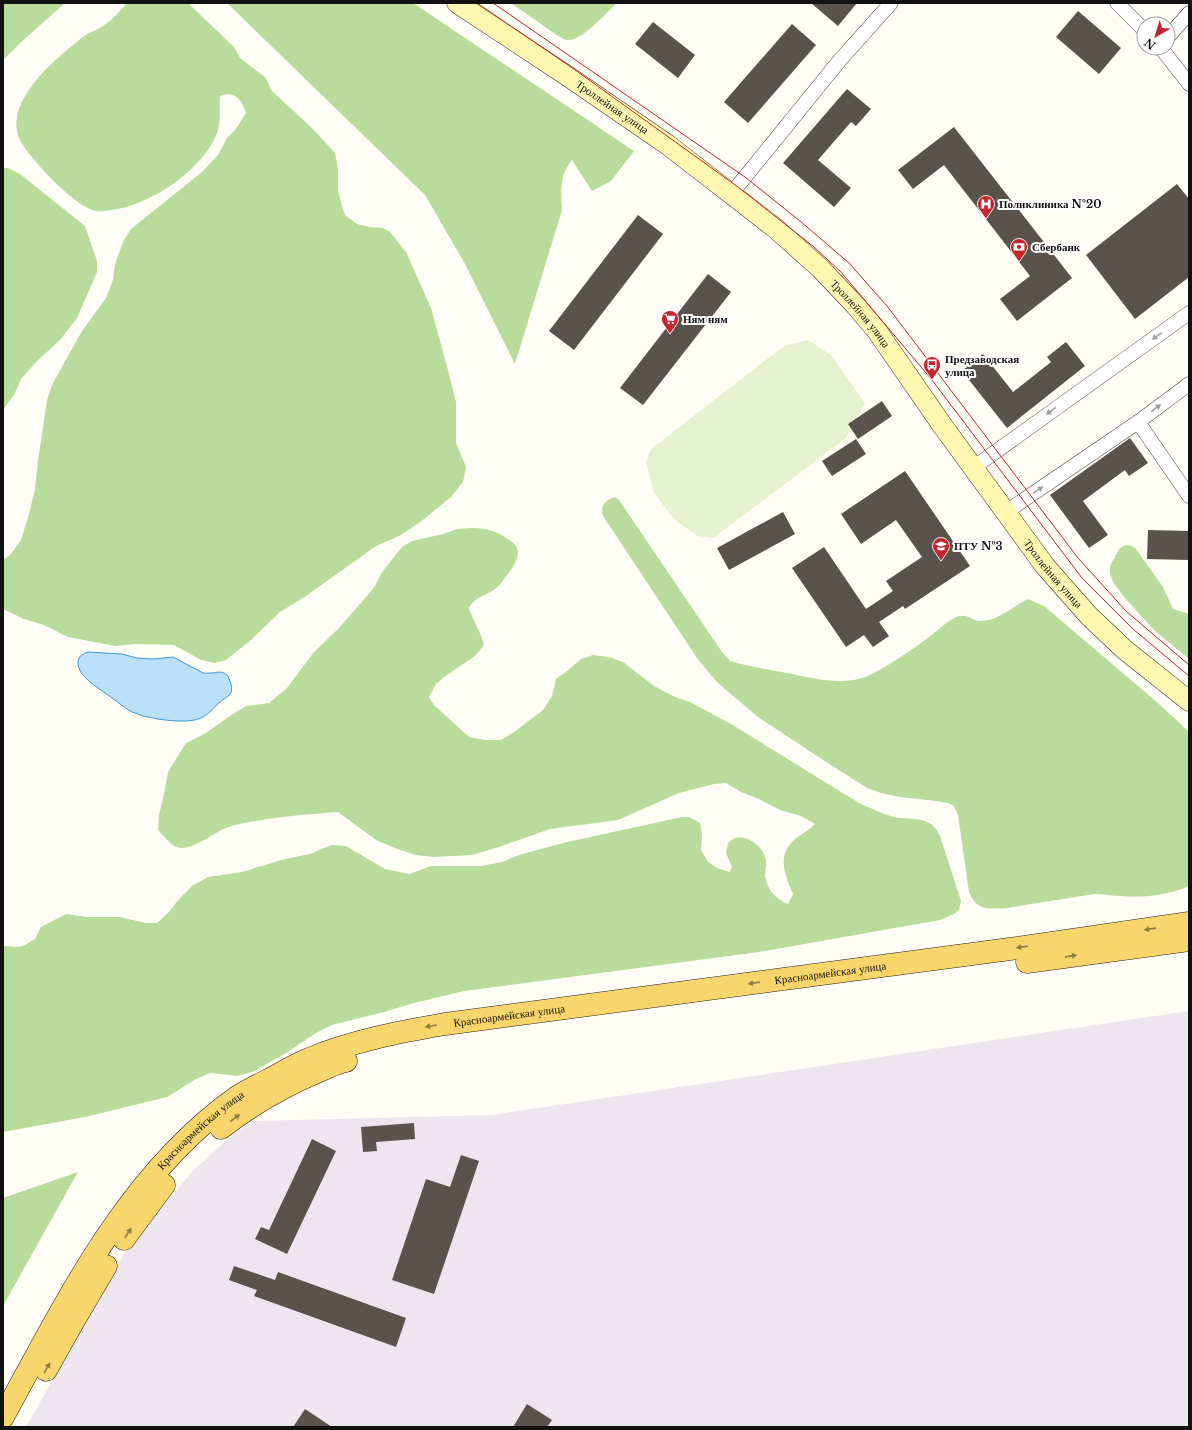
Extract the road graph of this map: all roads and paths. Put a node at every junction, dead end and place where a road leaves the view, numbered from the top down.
1 (457, 3) edge
2 (891, 3) edge
3 (1117, 3) edge
4 (1189, 13) edge
5 (1136, 22) edge
6 (1176, 28) edge
7 (1167, 56) edge
8 (1189, 84) edge
9 (732, 193) junction
10 (1189, 313) edge
11 (1189, 384) edge
12 (1138, 422) junction
13 (973, 468) junction
14 (1189, 496) edge
15 (1006, 512) junction
16 (1189, 701) edge
17 (1189, 923) edge
18 (1189, 940) edge
19 (3, 1417) edge
20 (14, 1427) edge

1 - 9 street, Троллейная улица
2 - 9 street
3 - 5 street
4 - 6 street
7 - 8 street
9 - 13 street, Троллейная улица
10 -> 13 street
12 -> 11 street
12 - 14 street
15 -> 12 street
13 - 15 street, Троллейная улица
15 - 16 street, Троллейная улица
17 -> 19 main road, Красноармейская улица
20 -> 18 main road, Красноармейская улица

